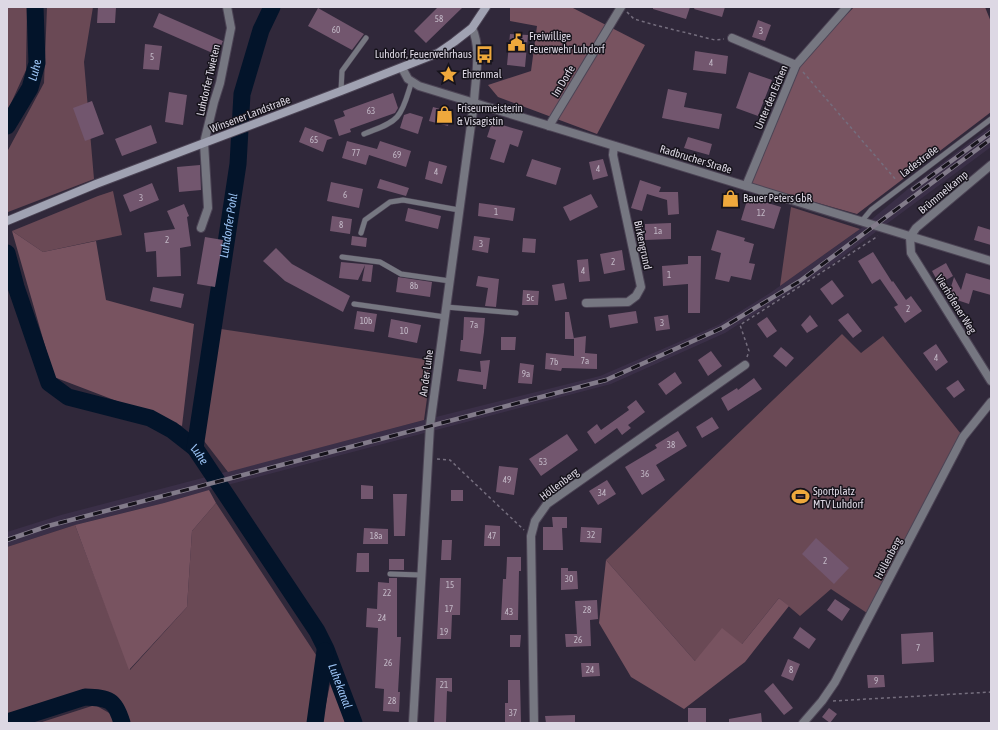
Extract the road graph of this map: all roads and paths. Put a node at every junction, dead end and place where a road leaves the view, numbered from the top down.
1 (227, 7) edge
2 (486, 7) edge
3 (622, 7) edge
4 (847, 7) edge
5 (472, 28) junction
6 (366, 38) dead end
7 (732, 38) joint
8 (796, 65) junction
9 (402, 68) junction
10 (412, 81) junction
11 (342, 91) junction
12 (474, 103) junction
13 (991, 119) edge
14 (549, 126) junction
15 (364, 134) dead end
16 (204, 143) junction
17 (614, 146) junction
18 (991, 165) edge
19 (746, 186) junction
20 (900, 188) junction
21 (459, 210) junction
22 (7, 221) edge
23 (861, 222) junction
24 (201, 228) dead end
25 (888, 230) junction
26 (360, 233) dead end
27 (910, 237) junction
28 (342, 257) dead end
29 (991, 262) edge
30 (450, 281) junction
31 (586, 303) dead end
32 (354, 304) dead end
33 (446, 307) junction
34 (516, 313) dead end
35 (445, 317) junction
36 (745, 365) joint
37 (991, 381) edge
38 (991, 402) edge
39 (427, 458) junction
40 (531, 536) junction
41 (390, 574) dead end
42 (421, 575) junction
43 (991, 692) edge
44 (822, 701) junction
45 (413, 723) edge
46 (534, 723) edge
47 (803, 723) edge

1 - 16 street, Luhdorfer Twieten
2 - 5 main road, Winsener Landstraße
3 - 7 path
3 - 14 street, Im Dorfe
4 - 8 street, Unter den Eichen
5 - 9 main road, Winsener Landstraße
5 - 12 street, An der Luhe
6 - 11 lane
7 - 8 street
8 - 19 street, Unter den Eichen
8 - 20 path
9 - 10 street, Radbrucher Straße
9 - 11 main road, Winsener Landstraße
10 - 12 street, Radbrucher Straße
10 - 15 lane
11 - 16 main road, Winsener Landstraße
12 - 14 street, Radbrucher Straße
12 - 21 street, An der Luhe
13 - 20 lane, Ladestraße
14 - 17 street, Radbrucher Straße
16 - 22 main road, Winsener Landstraße
16 - 24 street, Luhdorfer Twieten
17 - 19 street, Radbrucher Straße
17 - 31 street, Birkengrund
18 - 27 street, Brümmelkamp
19 - 23 street, Radbrucher Straße
20 - 23 lane, Ladestraße
21 - 26 lane
21 - 30 street, An der Luhe
23 - 25 street, Radbrucher Straße
25 - 27 street, Radbrucher Straße
25 - 36 path
27 - 29 street, Radbrucher Straße
27 - 37 street, Vierhöfener Weg
28 - 30 lane
30 - 33 street, An der Luhe
32 - 35 lane
33 - 34 lane
33 - 35 street, An der Luhe
35 - 39 street, An der Luhe
36 - 40 street, Höllenberg
38 - 44 street, Höllenberg
39 - 40 path
39 - 42 street, An der Luhe
40 - 46 street, Höllenberg
41 - 42 lane
42 - 45 street, An der Luhe
43 - 44 path
44 - 47 street, Höllenberg

